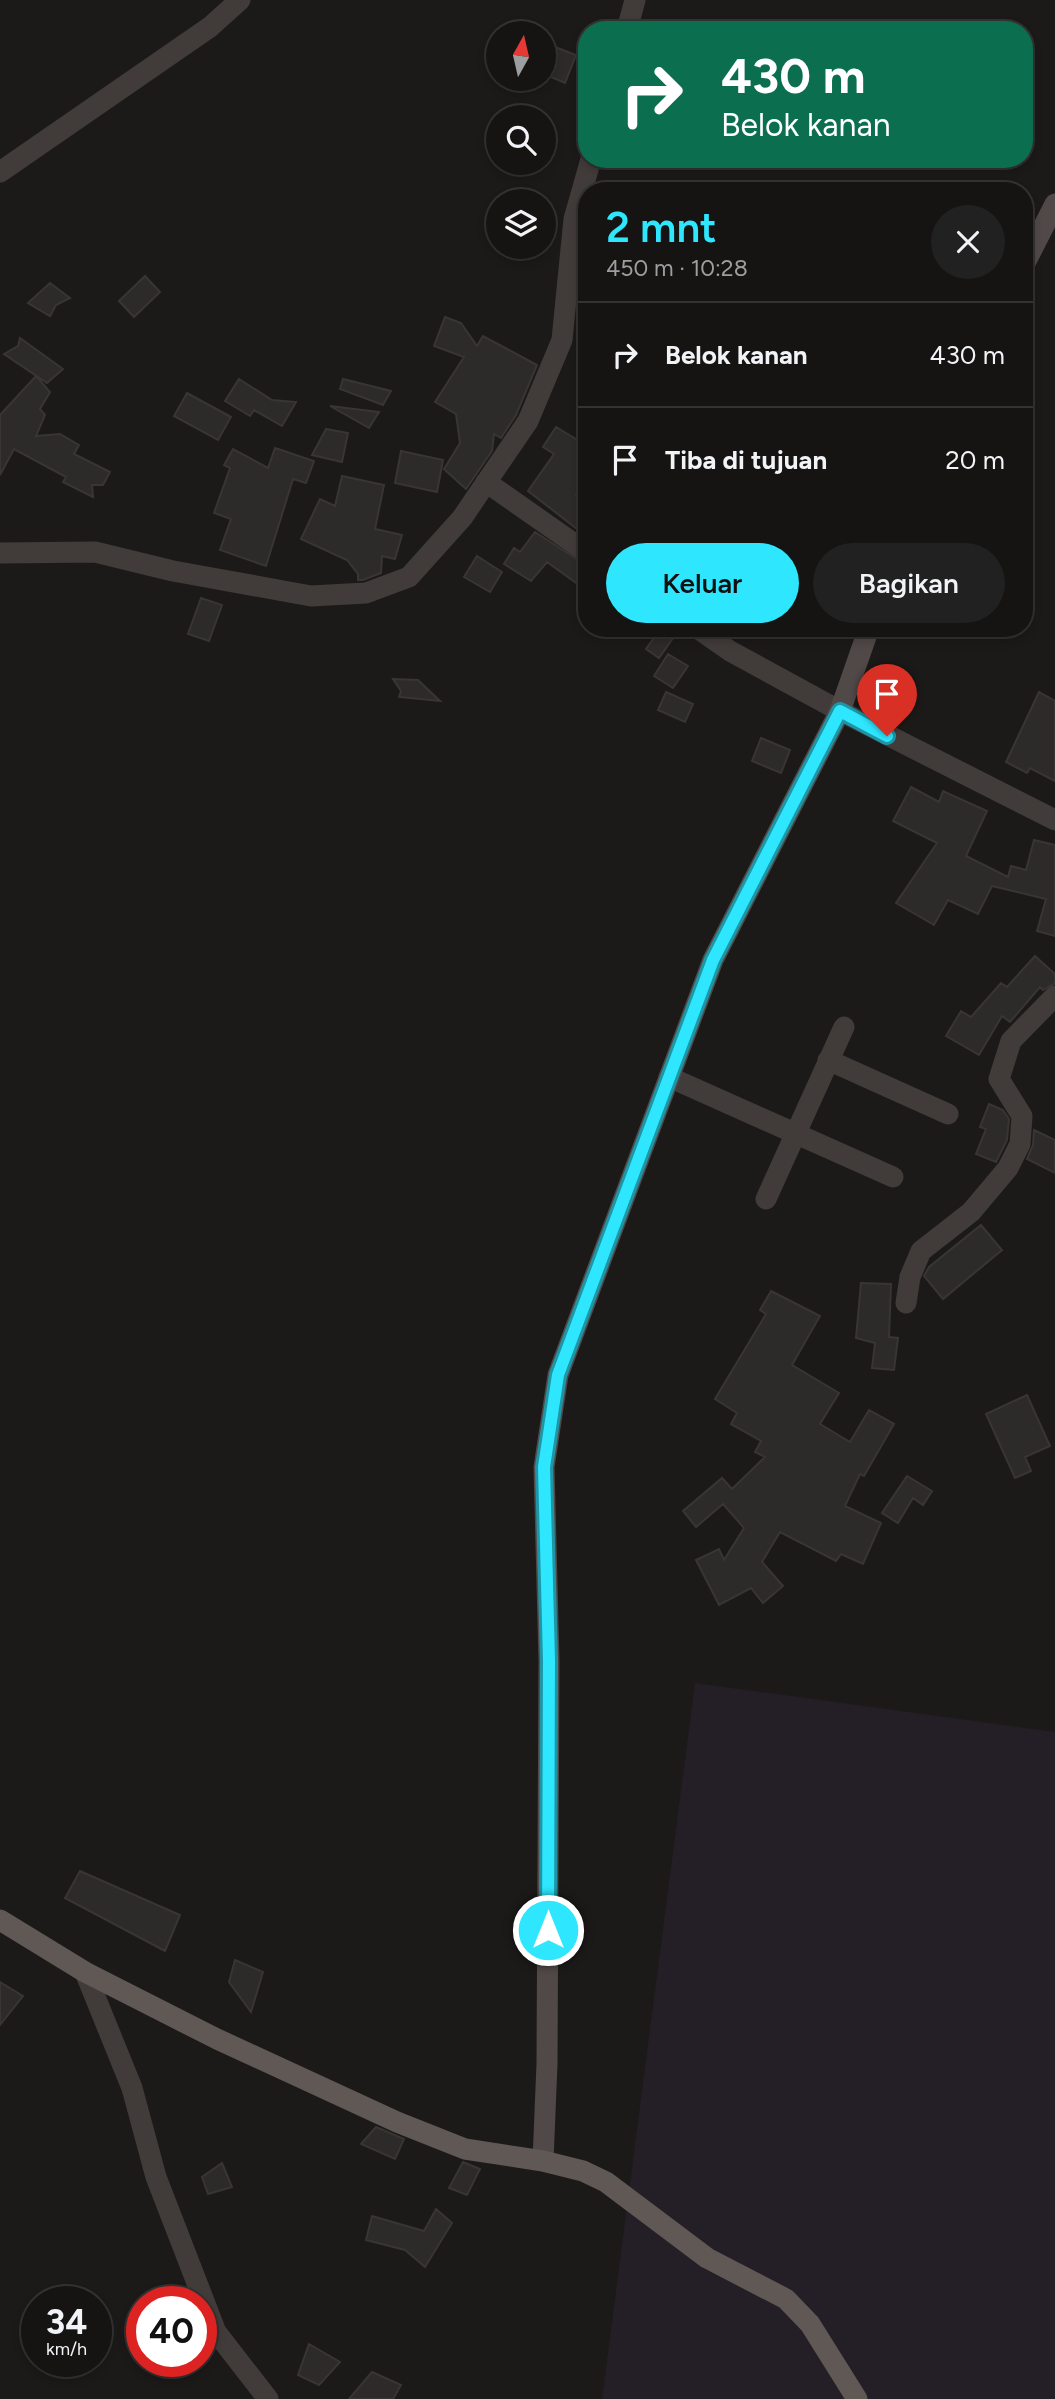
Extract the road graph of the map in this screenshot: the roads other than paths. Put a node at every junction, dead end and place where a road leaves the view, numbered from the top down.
1 (240, 0) edge
2 (635, 0) edge
3 (629, 21) edge
4 (0, 172) edge
5 (1055, 204) edge
6 (578, 205) edge
7 (1033, 247) edge
8 (486, 482) junction
9 (578, 546) edge
10 (0, 553) edge
11 (710, 637) edge
12 (866, 637) edge
13 (840, 711) junction
14 (1055, 820) edge
15 (1055, 996) edge
16 (844, 1027) dead end
17 (828, 1060) junction
18 (669, 1077) junction
19 (948, 1114) dead end
20 (796, 1134) junction
21 (893, 1177) dead end
22 (766, 1199) dead end
23 (906, 1303) dead end
24 (0, 1920) edge
25 (85, 1972) junction
26 (543, 2161) junction
27 (268, 2399) edge
28 (857, 2399) edge

1 - 4 street
2 - 3 street
5 - 7 street
6 - 8 street
8 - 9 street
8 - 10 street
11 - 13 street
12 - 13 street
13 - 14 street
13 - 18 street
15 - 23 street
16 - 17 street
17 - 19 street
17 - 20 street
18 - 20 street
18 - 26 street
20 - 21 street
20 - 22 street
24 - 25 main road
25 - 26 main road
25 - 27 street
26 - 28 main road

